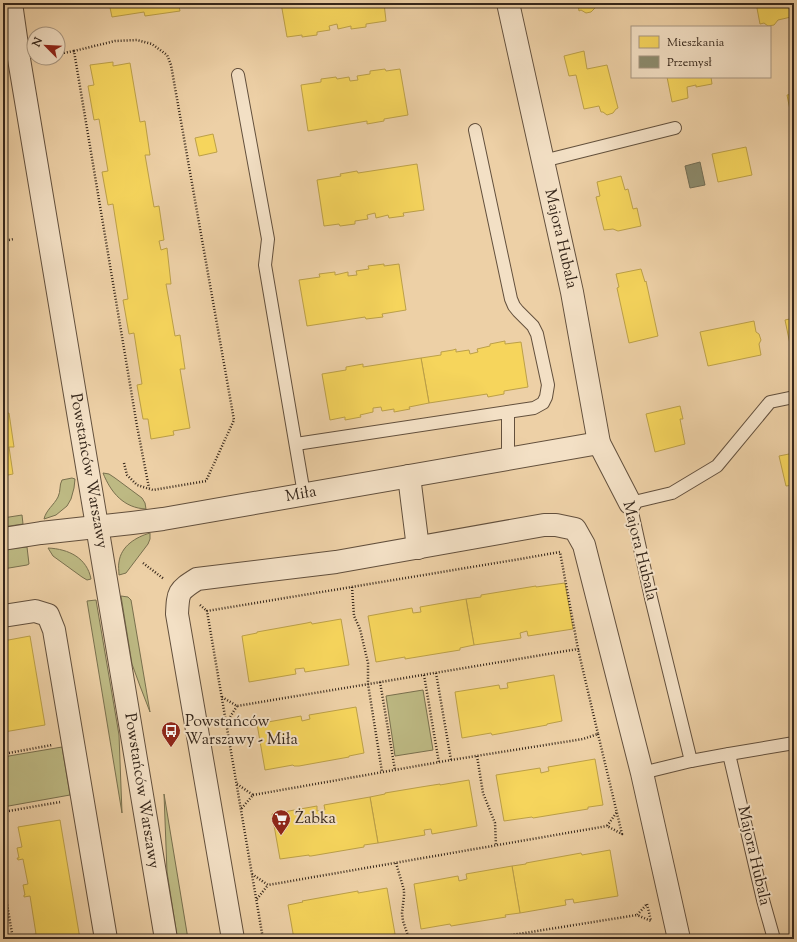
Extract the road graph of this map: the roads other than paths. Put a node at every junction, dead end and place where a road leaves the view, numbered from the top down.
1 (11, 3) edge
2 (508, 3) edge
3 (238, 74) dead end
4 (675, 128) dead end
5 (475, 130) dead end
6 (543, 161) junction
7 (794, 397) edge
8 (508, 412) junction
9 (599, 443) junction
10 (296, 444) junction
11 (508, 459) junction
12 (409, 476) junction
13 (304, 494) junction
14 (630, 503) junction
15 (97, 526) junction
16 (3, 539) edge
17 (418, 548) junction
18 (3, 616) edge
19 (794, 743) edge
20 (729, 754) junction
21 (691, 761) junction
22 (642, 773) junction
23 (106, 939) edge
24 (166, 939) edge
25 (233, 939) edge
26 (679, 939) edge
27 (774, 939) edge

1 - 15 street, Powstańców Warszawy
2 - 6 street, Majora Hubala
3 - 10 lane
4 - 6 lane
5 - 8 lane
6 - 9 street, Majora Hubala
7 - 14 lane
8 - 10 lane
8 - 11 lane
9 - 11 street, Miła
9 - 14 street, Majora Hubala
10 - 13 lane
11 - 12 street, Miła
12 - 13 street, Miła
12 - 17 street
13 - 15 street, Miła
14 - 21 lane, Majora Hubala
15 - 16 street, Miła
15 - 24 street, Powstańców Warszawy
17 - 22 street
17 - 25 street
18 - 23 street
19 - 20 lane
20 - 21 lane
20 - 27 lane, Majora Hubala
21 - 22 lane
22 - 26 street

